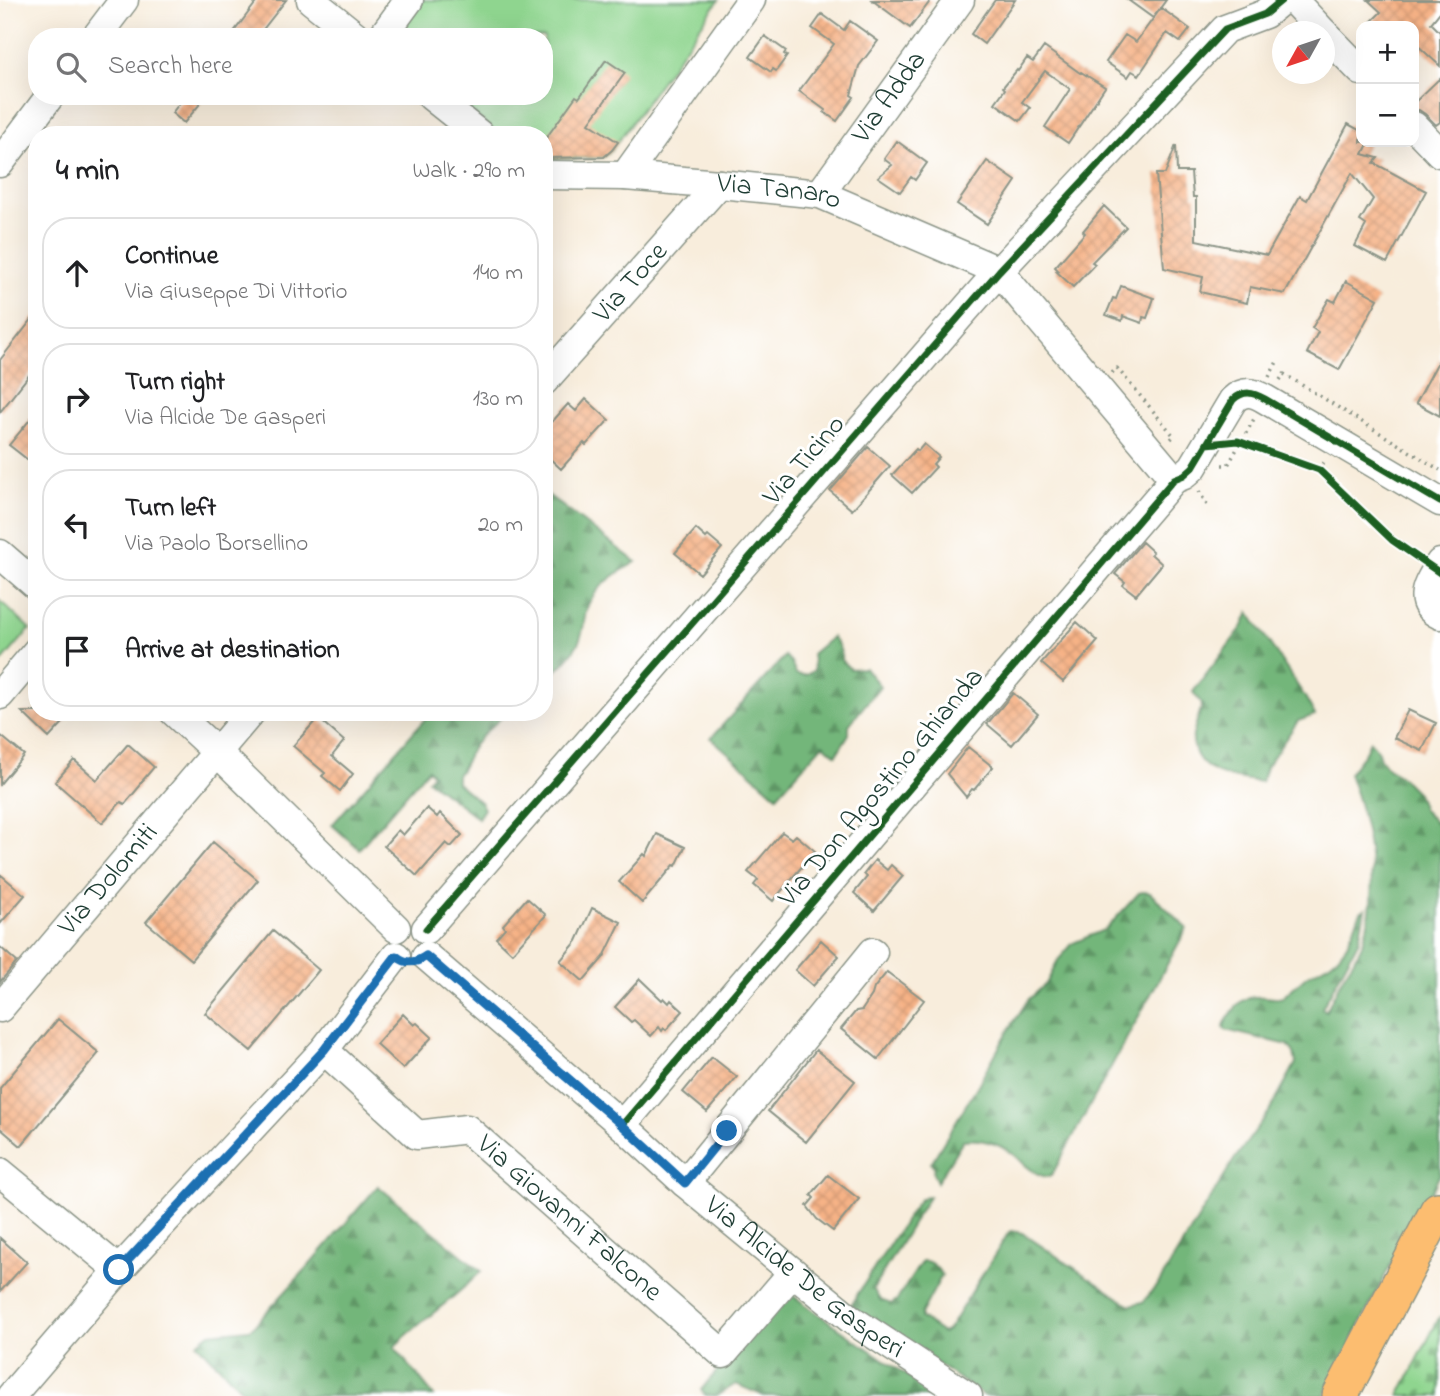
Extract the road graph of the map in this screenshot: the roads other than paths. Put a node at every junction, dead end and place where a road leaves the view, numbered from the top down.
1 (124, 0) edge
2 (311, 0) edge
3 (409, 0) edge
4 (751, 0) edge
5 (960, 0) edge
6 (1234, 0) edge
7 (1240, 0) edge
8 (1293, 0) edge
9 (1274, 7) edge
10 (1313, 21) edge
11 (103, 28) edge
12 (346, 28) edge
13 (389, 28) edge
14 (1225, 29) junction
15 (1335, 44) edge
16 (1356, 66) edge
17 (43, 105) edge
18 (442, 105) edge
19 (469, 126) edge
20 (1419, 131) edge
21 (1440, 153) edge
22 (0, 163) edge
23 (553, 174) edge
24 (625, 176) junction
25 (719, 184) junction
26 (820, 194) junction
27 (999, 271) junction
28 (553, 371) edge
29 (1174, 479) junction
30 (1440, 502) edge
31 (0, 554) edge
32 (1440, 563) edge
33 (28, 578) edge
34 (1440, 615) edge
35 (28, 662) edge
36 (0, 695) edge
37 (184, 721) edge
38 (243, 721) edge
39 (216, 751) junction
40 (396, 928) junction
41 (426, 943) junction
42 (873, 952) dead end
43 (396, 956) junction
44 (0, 1008) edge
45 (324, 1050) junction
46 (622, 1125) junction
47 (0, 1172) edge
48 (685, 1183) junction
49 (1439, 1207) edge
50 (119, 1270) junction
51 (793, 1272) junction
52 (11, 1396) edge
53 (968, 1396) edge
54 (1340, 1396) edge
55 (1358, 1396) edge

1 - 11 street
2 - 12 street
3 - 13 street
4 - 24 street
5 - 26 street, Via Adda
6 - 14 street
7 - 9 street
8 - 10 street
9 - 14 street
14 - 27 street, Via Ticino
15 - 16 street
17 - 22 street
18 - 19 street
20 - 21 street
23 - 24 street, Via Tanaro
24 - 25 street, Via Tanaro
25 - 26 street, Via Tanaro
25 - 28 street, Via Toce
26 - 27 street, Via Tanaro
27 - 29 street
27 - 41 street, Via Ticino
29 - 30 street, Via Don Agostino Ghianda
29 - 46 street, Via Don Agostino Ghianda
31 - 33 street
32 - 34 street
35 - 36 street
37 - 39 street
38 - 39 street
39 - 40 street
39 - 44 street, Via Dolomiti
40 - 41 street
40 - 43 street
41 - 43 street
41 - 46 street, Via Alcide De Gasperi
42 - 48 street
43 - 45 street
45 - 50 street
45 - 51 street, Via Giovanni Falcone
46 - 48 street, Via Alcide De Gasperi
47 - 50 street
48 - 51 street, Via Alcide De Gasperi
49 - 54 main road
49 - 55 main road
50 - 52 street
51 - 53 street, Via Alcide De Gasperi

